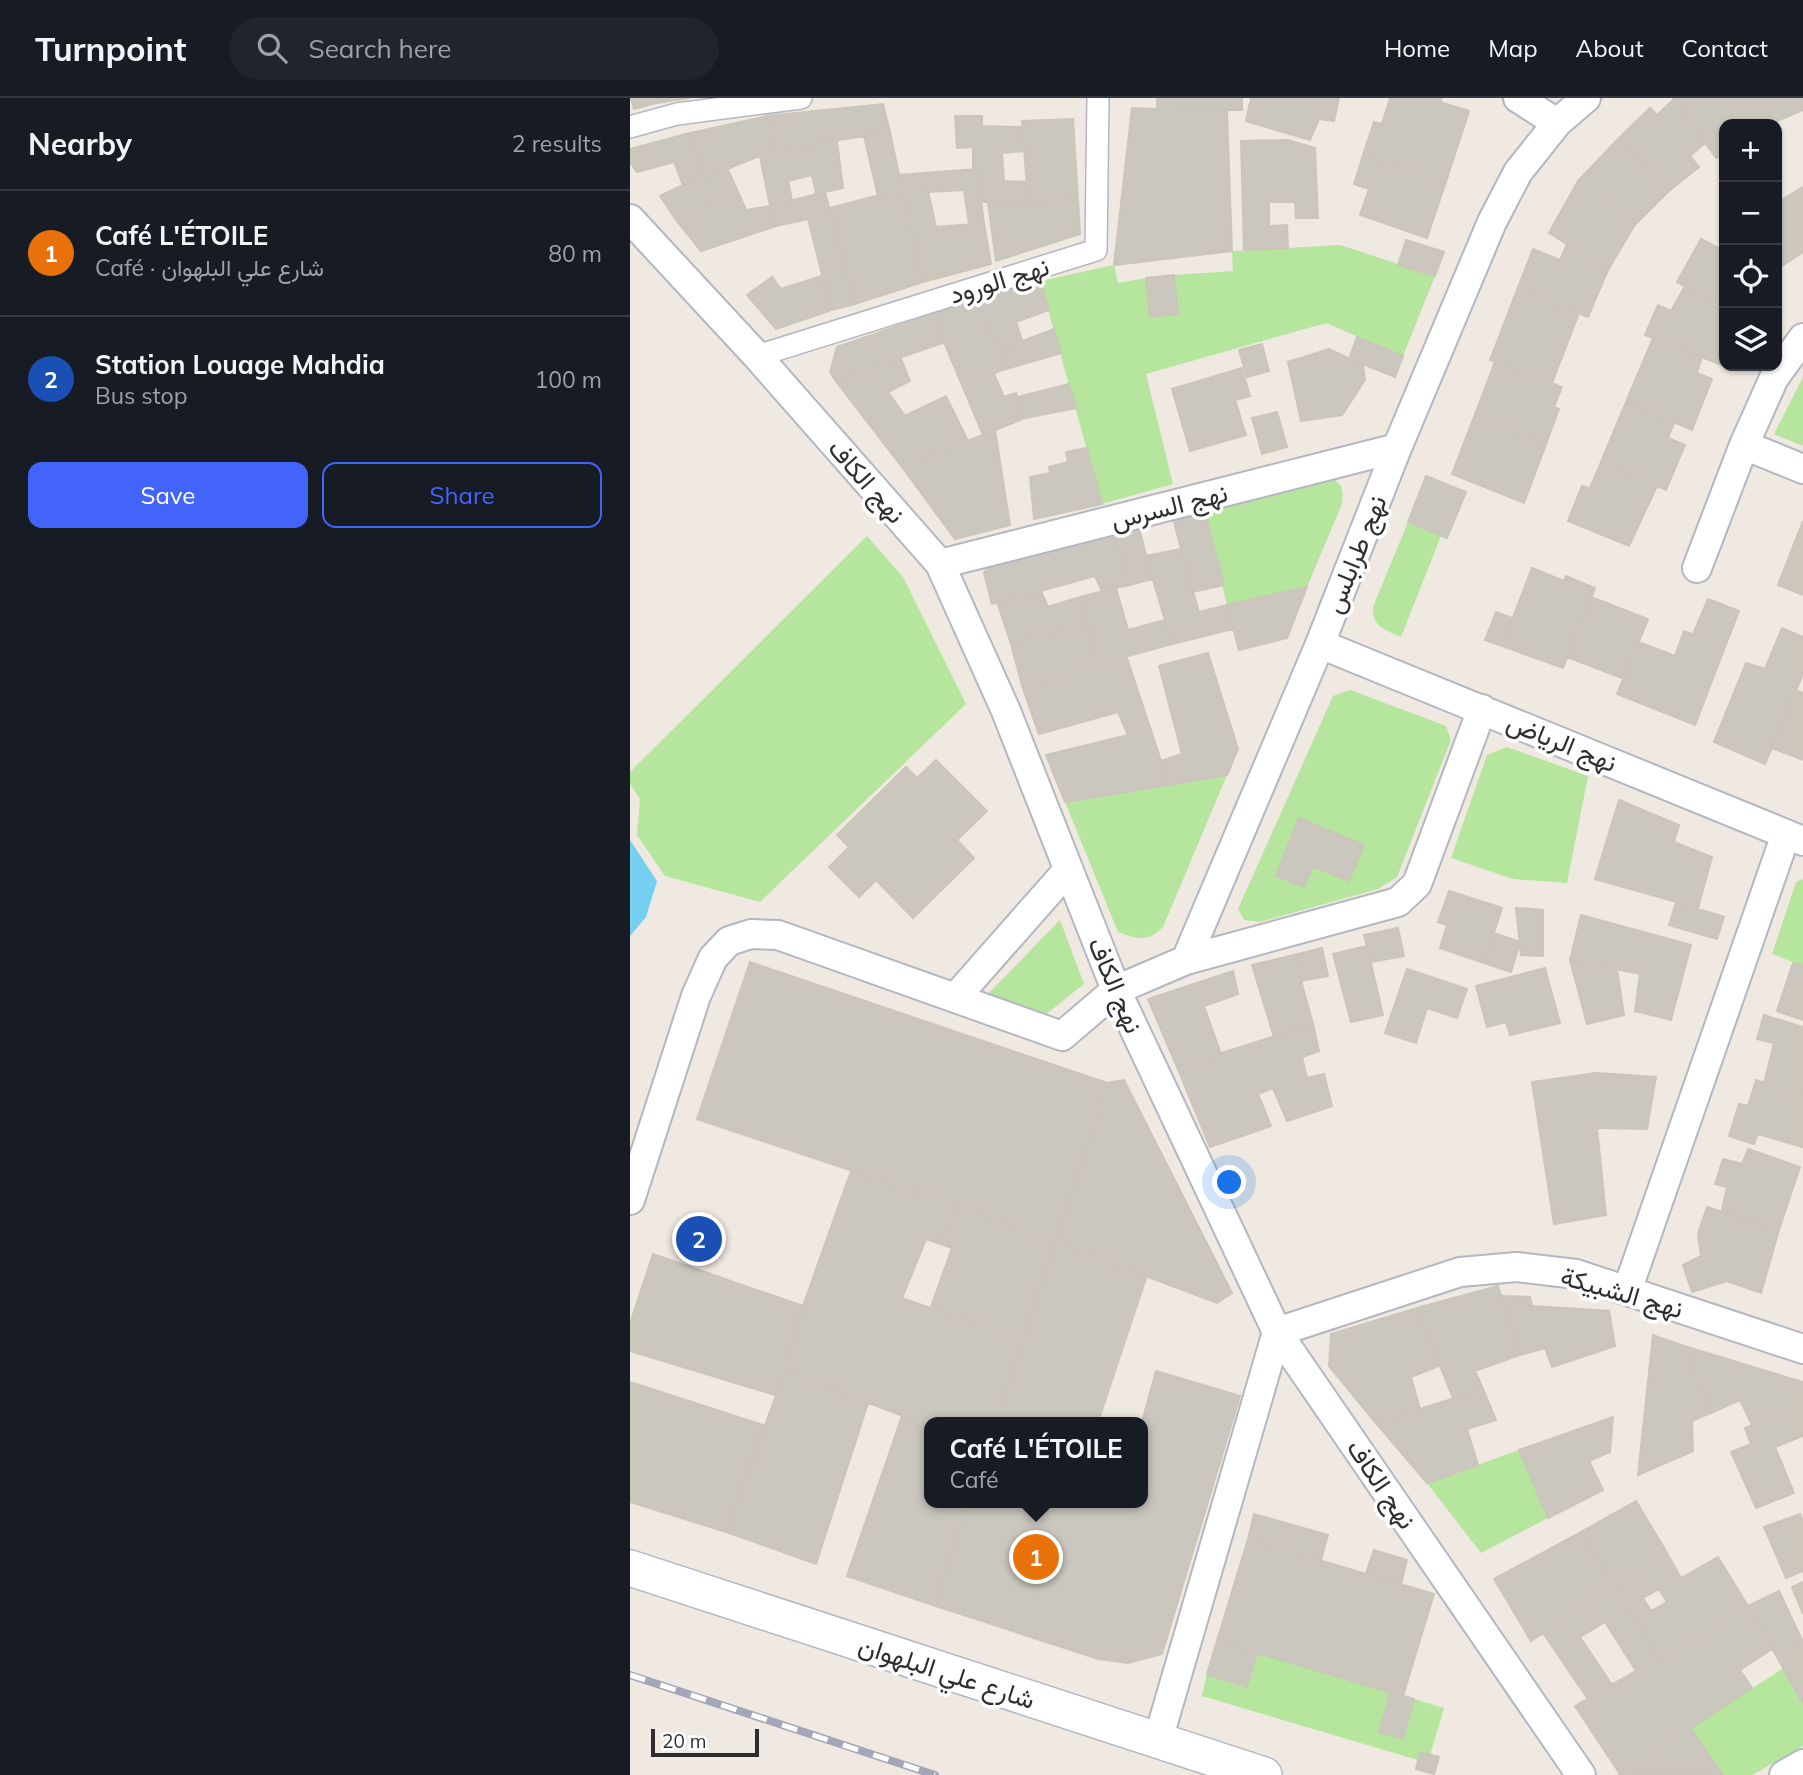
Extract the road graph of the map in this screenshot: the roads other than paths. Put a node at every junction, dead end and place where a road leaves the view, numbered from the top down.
1 (801, 98) edge
2 (1098, 98) edge
3 (1518, 98) edge
4 (1586, 98) edge
5 (1557, 123) junction
6 (630, 127) edge
7 (630, 219) edge
8 (1803, 338) edge
9 (757, 356) junction
10 (1744, 445) junction
11 (1398, 448) junction
12 (1803, 469) edge
13 (940, 564) junction
14 (1697, 568) dead end
15 (1320, 644) junction
16 (1482, 709) junction
17 (1795, 838) edge
18 (1068, 870) junction
19 (1186, 960) junction
20 (1116, 990) junction
21 (956, 997) junction
22 (630, 1200) edge
23 (1627, 1292) junction
24 (1277, 1332) junction
25 (1803, 1349) edge
26 (630, 1568) edge
27 (1158, 1740) junction
28 (1803, 1764) edge
29 (1264, 1775) edge
30 (1581, 1775) edge
31 (1784, 1775) edge

1 - 6 street
2 - 9 street, نهج الورود
3 - 5 street
4 - 5 street, نهج طرابلس
5 - 11 street, نهج طرابلس
7 - 9 street, نهج الكاف
8 - 10 street
9 - 13 street, نهج الكاف
10 - 12 street
10 - 14 street
11 - 13 street, نهج السرس
11 - 15 street, نهج طرابلس
13 - 18 street, نهج الكاف
15 - 16 street, نهج الرياض
15 - 19 street, نهج طرابلس
16 - 17 street, نهج الرياض
16 - 19 street
17 - 23 street
18 - 20 street, نهج الكاف
18 - 21 street
19 - 20 street
20 - 21 street
20 - 24 street, نهج الكاف
21 - 22 street
23 - 24 street, نهج الشبيكة
23 - 25 street, نهج الشبيكة
24 - 27 street
24 - 30 street, نهج الكاف
26 - 27 street, شارع علي البلهوان
27 - 29 street, شارع علي البلهوان
28 - 31 street

